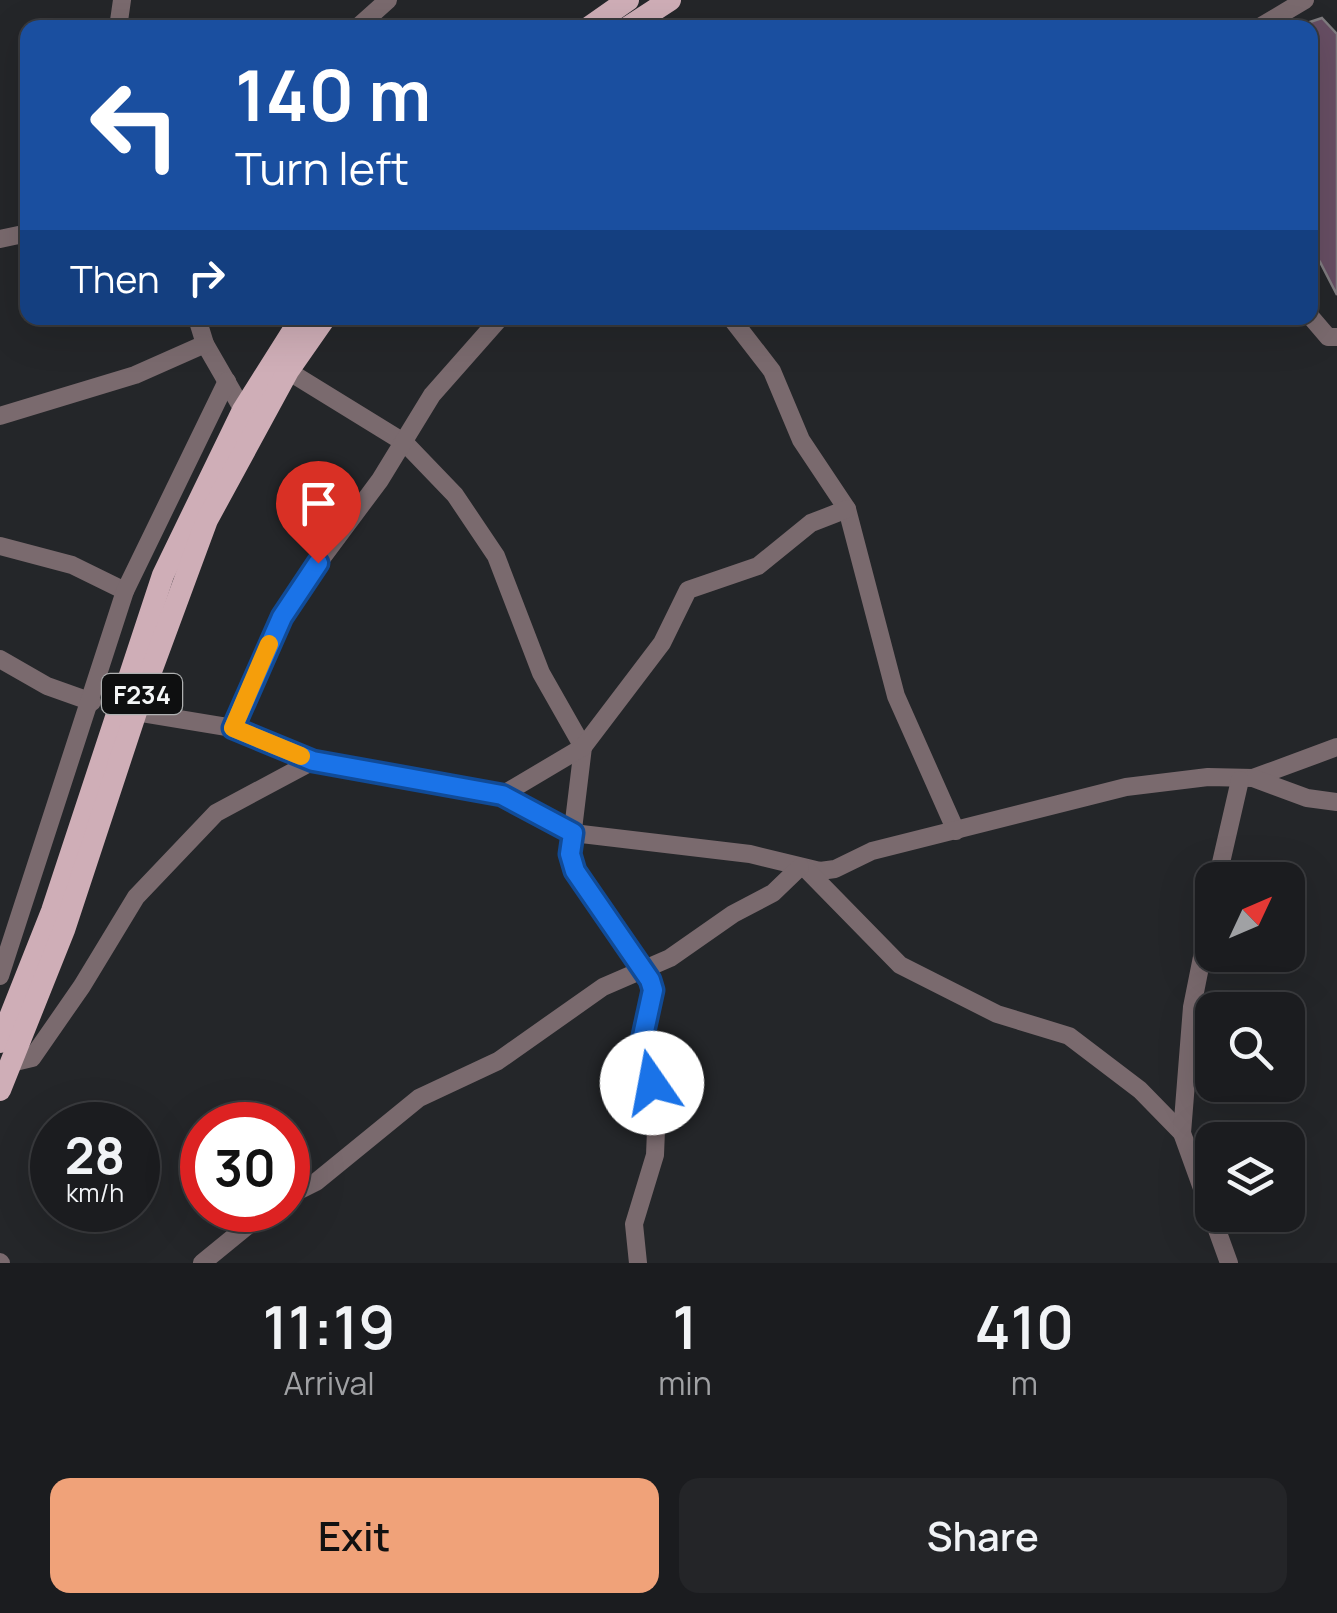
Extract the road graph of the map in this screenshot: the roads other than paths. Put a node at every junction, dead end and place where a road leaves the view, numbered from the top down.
1 (388, 0) edge
2 (628, 0) edge
3 (670, 0) edge
4 (1305, 0) edge
5 (595, 14) edge
6 (366, 20) edge
7 (639, 20) edge
8 (1271, 20) edge
9 (199, 325) edge
10 (297, 325) edge
11 (321, 325) edge
12 (494, 325) edge
13 (736, 325) edge
14 (205, 344) junction
15 (288, 371) junction
16 (227, 381) junction
17 (243, 410) junction
18 (0, 416) edge
19 (405, 444) junction
20 (847, 509) junction
21 (0, 546) edge
22 (125, 590) junction
23 (0, 659) edge
24 (92, 702) junction
25 (136, 712) junction
26 (233, 728) junction
27 (583, 746) junction
28 (1337, 747) edge
29 (313, 761) junction
30 (1247, 779) junction
31 (502, 795) junction
32 (1337, 802) edge
33 (956, 831) junction
34 (573, 833) junction
35 (850, 862) junction
36 (1222, 862) edge
37 (803, 868) junction
38 (841, 909) junction
39 (643, 970) junction
40 (1199, 972) edge
41 (0, 976) edge
42 (6, 1053) edge
43 (0, 1090) edge
44 (1182, 1134) junction
45 (310, 1185) edge
46 (240, 1232) edge
47 (1223, 1257) edge
48 (202, 1263) edge
49 (638, 1263) edge

1 - 6 street
2 - 5 main road
3 - 7 main road
4 - 8 street
9 - 14 street
10 - 17 main road, F234
11 - 15 main road, F234
12 - 19 street
13 - 20 street
14 - 16 street
14 - 18 street
15 - 19 street
15 - 25 main road, F234
16 - 17 street
16 - 22 street
17 - 42 main road, F234
19 - 26 street
19 - 27 street
20 - 27 street
20 - 33 street
21 - 22 street
22 - 24 street
23 - 24 street
24 - 41 street
25 - 26 street
25 - 42 main road, F234
26 - 29 street
27 - 31 street
27 - 34 street
28 - 30 street
29 - 31 street
29 - 42 street
30 - 32 street
30 - 33 street
30 - 36 street
31 - 34 street
33 - 35 street
34 - 37 street
34 - 39 street
35 - 37 street
35 - 38 street
37 - 38 street
37 - 39 street
38 - 44 street
39 - 45 street
39 - 49 street
40 - 44 street
42 - 43 main road, F234
44 - 47 street
46 - 48 street

